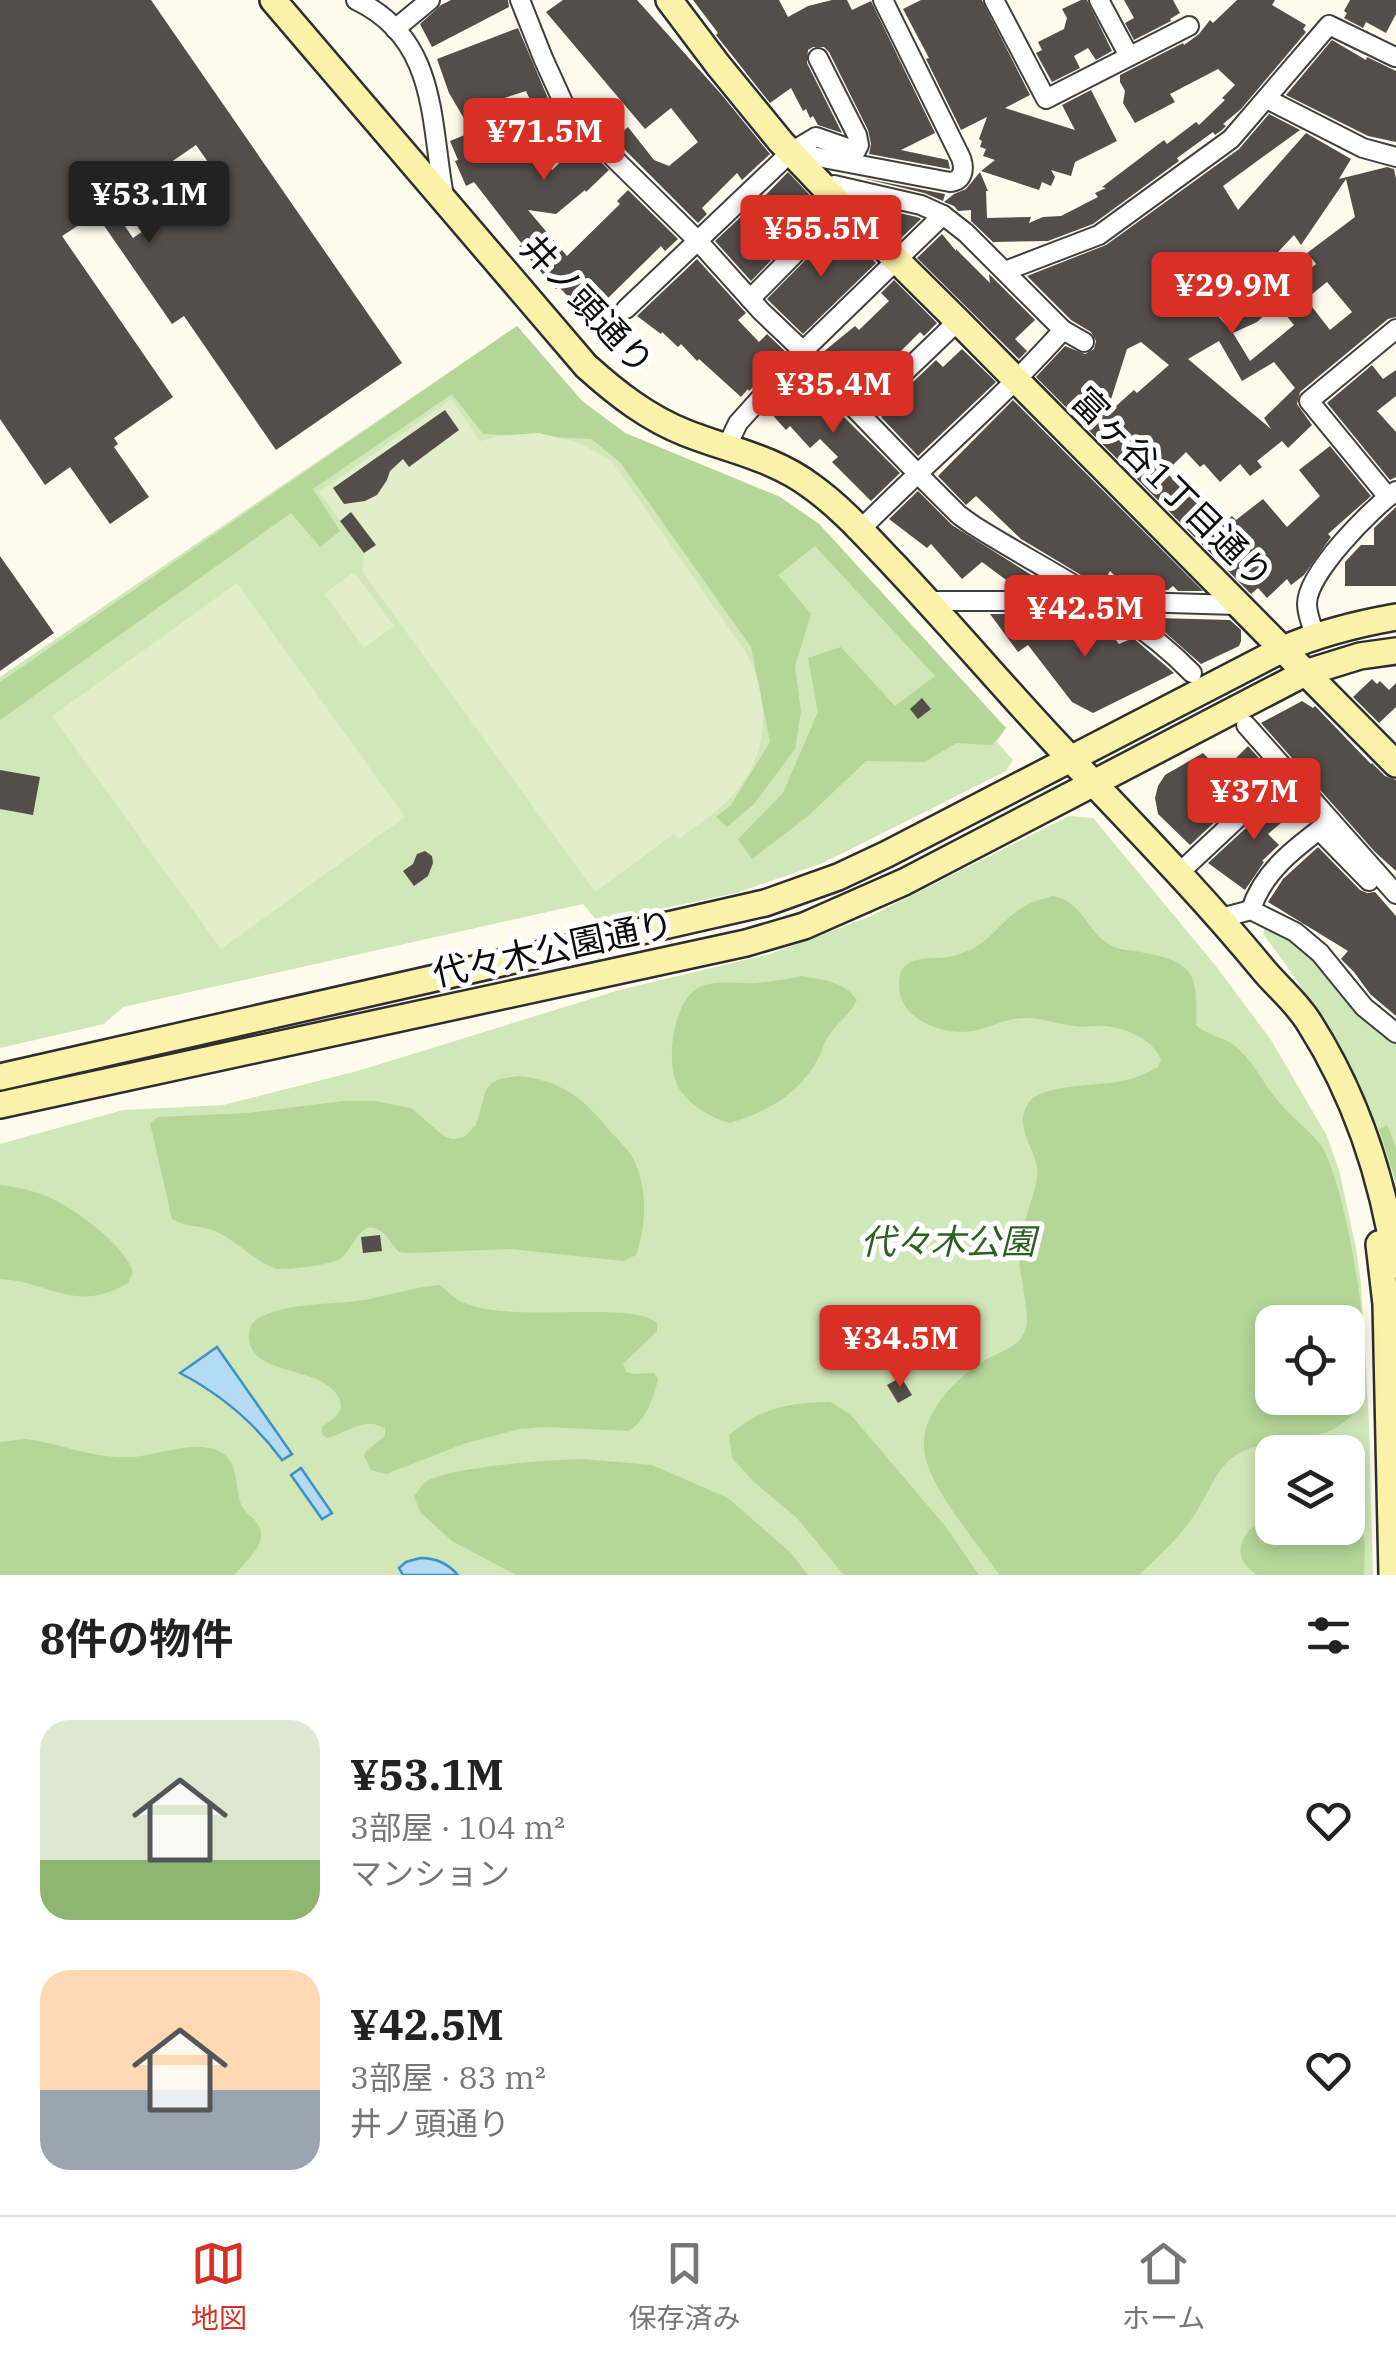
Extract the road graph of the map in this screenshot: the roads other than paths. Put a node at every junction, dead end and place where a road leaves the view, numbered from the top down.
1 (273, 0) edge
2 (356, 0) edge
3 (430, 0) edge
4 (520, 0) edge
5 (670, 0) edge
6 (882, 0) edge
7 (994, 0) edge
8 (1100, 0) edge
9 (1189, 26) dead end
10 (395, 29) junction
11 (1129, 56) junction
12 (818, 58) dead end
13 (1395, 58) edge
14 (1267, 99) junction
15 (791, 152) junction
16 (1396, 157) edge
17 (835, 198) junction
18 (446, 202) junction
19 (943, 215) junction
20 (698, 241) junction
21 (897, 262) junction
22 (1005, 272) junction
23 (750, 298) junction
24 (626, 309) dead end
25 (958, 321) junction
26 (1063, 330) junction
27 (1396, 330) edge
28 (1084, 342) dead end
29 (803, 351) junction
30 (1017, 382) junction
31 (861, 414) junction
32 (727, 446) junction
33 (917, 473) junction
34 (1392, 494) edge
35 (860, 530) junction
36 (928, 601) junction
37 (1102, 601) junction
38 (1238, 605) junction
39 (1396, 617) edge
40 (1315, 636) junction
41 (1283, 648) junction
42 (1396, 651) edge
43 (1192, 673) dead end
44 (1305, 673) junction
45 (1246, 725) dead end
46 (1071, 759) junction
47 (1396, 764) edge
48 (1287, 772) junction
49 (1094, 782) junction
50 (1325, 826) junction
51 (1179, 873) junction
52 (1369, 881) dead end
53 (1396, 894) edge
54 (1252, 910) junction
55 (1221, 918) junction
56 (1266, 973) junction
57 (1396, 1032) edge
58 (0, 1077) edge
59 (0, 1105) edge
60 (1396, 1265) edge
61 (1392, 1575) edge

1 - 18 street, 井ノ頭通り
2 - 10 street
3 - 10 street
4 - 20 street
5 - 15 street, 富ヶ谷1丁目通り
6 - 15 street
7 - 11 street
8 - 11 street
9 - 11 street
10 - 18 street
12 - 15 street
13 - 14 street
14 - 16 street
14 - 22 street
15 - 17 street, 富ヶ谷1丁目通り
15 - 20 street
17 - 19 street
17 - 21 street, 富ヶ谷1丁目通り
17 - 23 street
18 - 32 street, 井ノ頭通り
19 - 21 street
19 - 22 street
20 - 23 street
20 - 24 street
21 - 25 street, 富ヶ谷1丁目通り
21 - 29 street
22 - 26 street
23 - 29 street
25 - 30 street, 富ヶ谷1丁目通り
25 - 31 street
26 - 28 street
26 - 30 street
27 - 34 street
29 - 31 street
29 - 32 street
30 - 33 street
30 - 38 street, 富ヶ谷1丁目通り
31 - 33 street
32 - 35 street, 井ノ頭通り
33 - 35 street
33 - 37 street
34 - 40 street
35 - 36 street, 井ノ頭通り
36 - 37 street
36 - 46 street, 井ノ頭通り
37 - 38 street
37 - 43 street
38 - 41 street, 富ヶ谷1丁目通り
39 - 40 street
40 - 41 street
41 - 44 street, 富ヶ谷1丁目通り
41 - 46 street
42 - 44 street
44 - 47 street, 富ヶ谷1丁目通り
44 - 49 street
45 - 48 street
46 - 49 street, 井ノ頭通り
46 - 58 street, 代々木公園通り
48 - 50 street
48 - 51 street
49 - 51 street, 井ノ頭通り
49 - 59 street, 代々木公園通り
50 - 52 street
50 - 53 street
50 - 54 street
51 - 55 street, 井ノ頭通り
54 - 55 street
54 - 57 street
55 - 56 street, 井ノ頭通り
56 - 60 street
56 - 61 street

